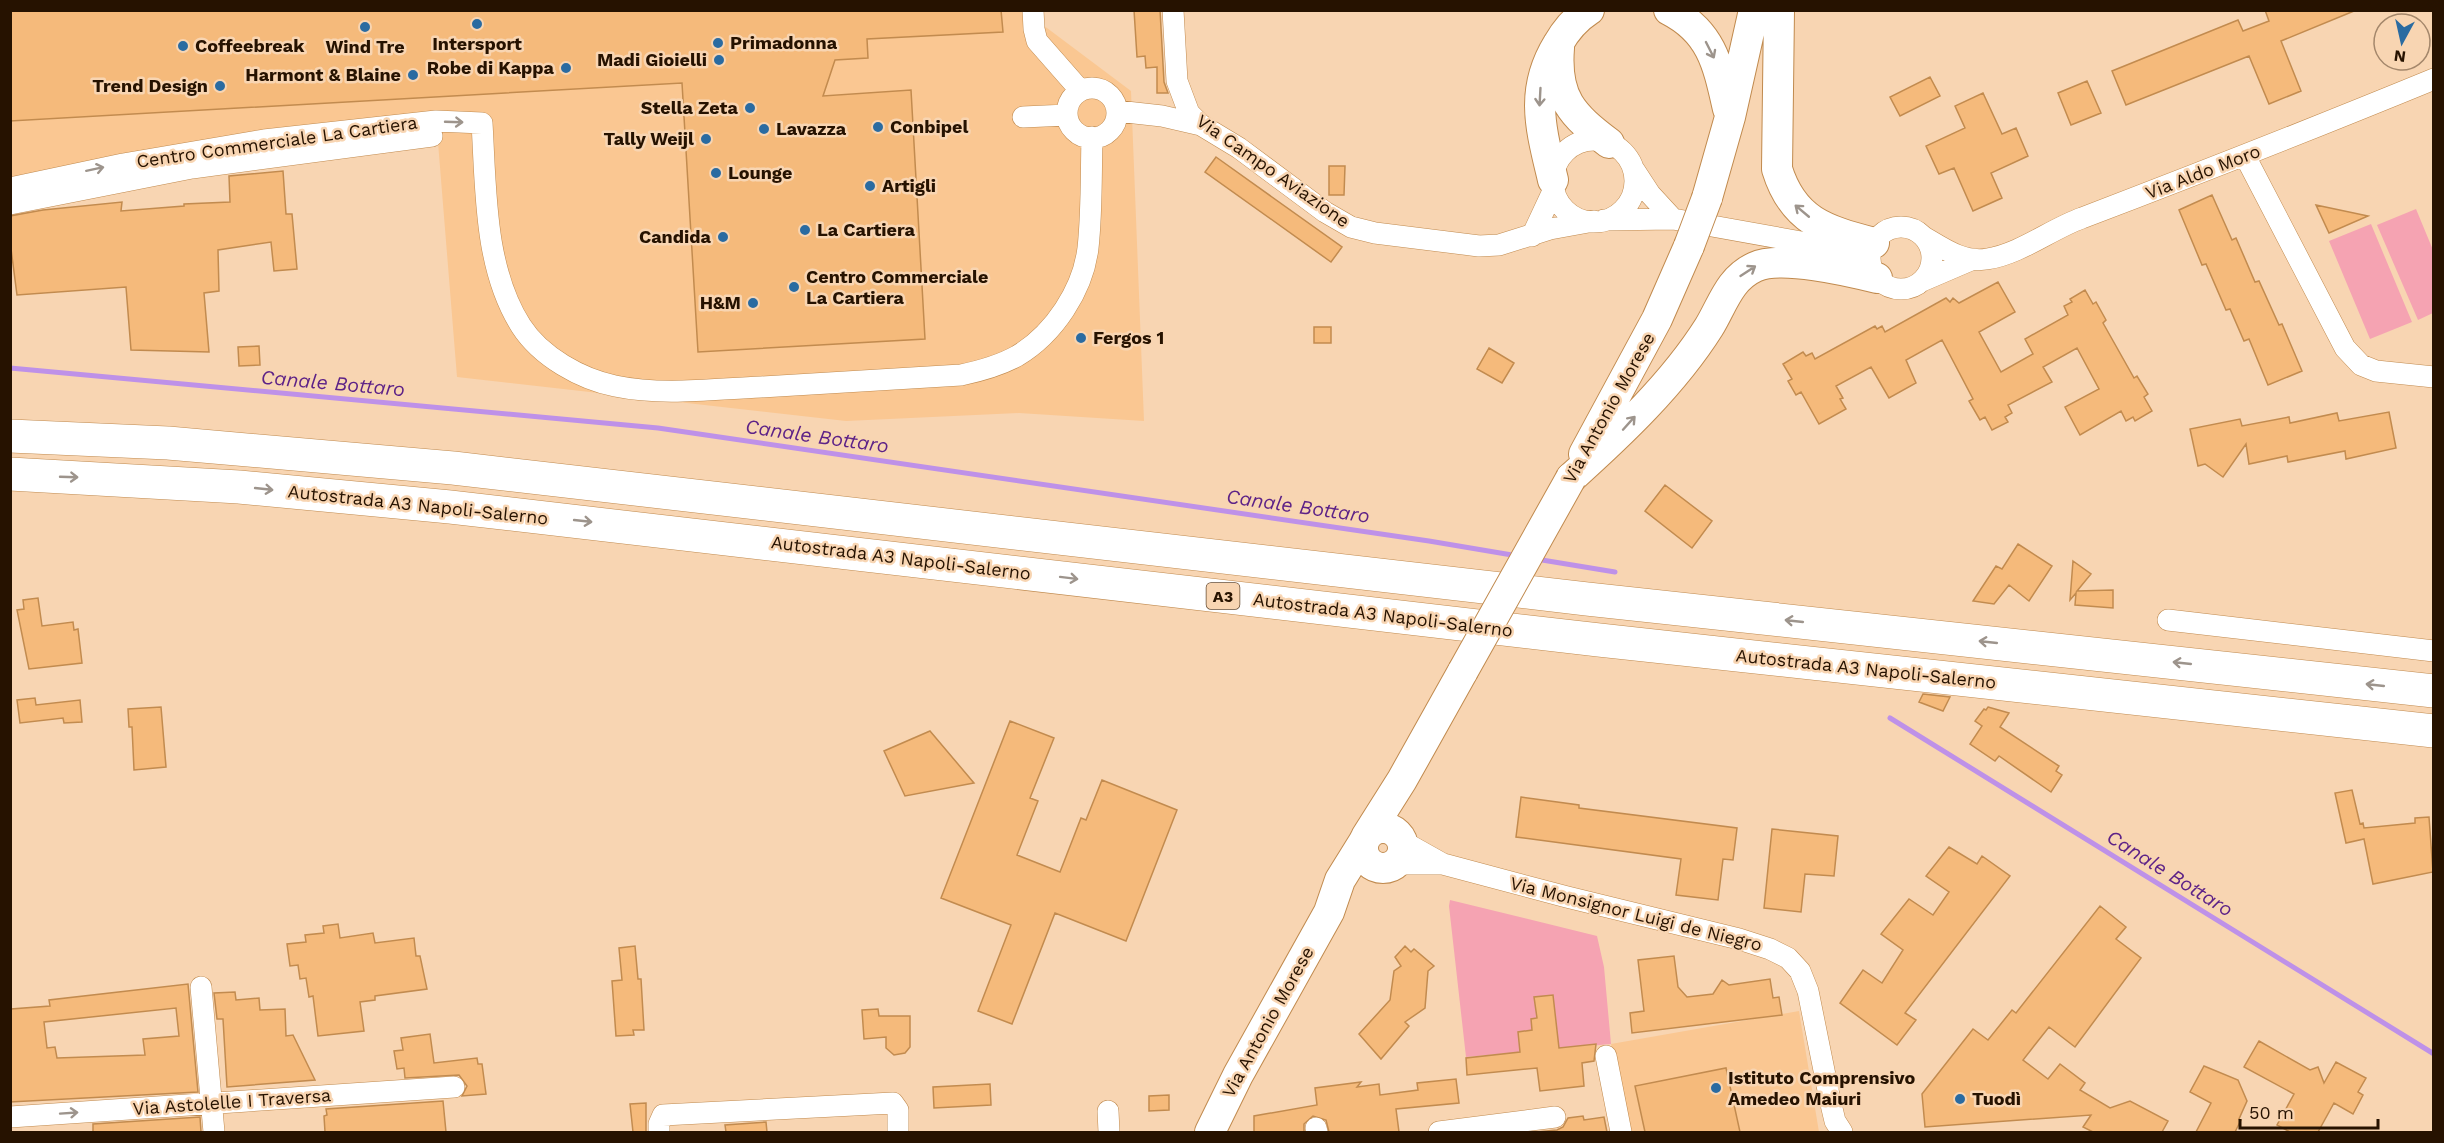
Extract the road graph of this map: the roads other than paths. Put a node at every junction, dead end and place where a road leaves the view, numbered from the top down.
1 (1034, 10) edge
2 (1173, 10) edge
3 (1589, 10) edge
4 (1669, 10) edge
5 (1754, 10) edge
6 (1779, 10) edge
7 (1559, 42) junction
8 (2433, 79) edge
9 (1080, 90) junction
10 (1117, 111) junction
11 (1067, 115) junction
12 (1023, 117) dead end
13 (1730, 117) junction
14 (1201, 125) junction
15 (432, 136) dead end
16 (1092, 138) junction
17 (1609, 143) junction
18 (2245, 156) junction
19 (1632, 167) junction
20 (1553, 184) junction
21 (10, 188) edge
22 (10, 204) edge
23 (1673, 219) junction
24 (1599, 221) junction
25 (1532, 236) junction
26 (1924, 237) junction
27 (1873, 258) junction
28 (1971, 260) junction
29 (1922, 281) junction
30 (2433, 377) edge
31 (10, 436) edge
32 (10, 474) edge
33 (1571, 478) junction
34 (2168, 620) dead end
35 (2433, 651) edge
36 (2433, 692) edge
37 (2433, 731) edge
38 (1402, 780) junction
39 (1364, 840) junction
40 (1397, 852) junction
41 (1329, 912) junction
42 (201, 987) dead end
43 (1606, 1056) dead end
44 (454, 1087) dead end
45 (211, 1102) junction
46 (1108, 1111) dead end
47 (10, 1117) edge
48 (1555, 1117) dead end
49 (214, 1132) edge
50 (659, 1132) edge
51 (898, 1132) edge
52 (1109, 1132) edge
53 (1210, 1132) edge
54 (1439, 1132) edge
55 (1621, 1132) edge
56 (1842, 1132) edge

1 - 9 street
2 - 14 street, Via Campo Aviazione
3 - 7 street
4 -> 13 street
5 - 13 street, Via Antonio Morese
27 -> 6 street
7 - 17 street
7 -> 20 street
8 - 18 street, Via Aldo Moro
9 - 10 street
9 - 11 street
10 - 14 street
10 - 16 street
11 - 12 street
11 - 16 street
13 - 33 street, Via Antonio Morese, bridge
14 - 25 street, Via Campo Aviazione
15 - 22 street
21 -> 16 street, Centro Commerciale La Cartiera
17 - 19 street
17 - 20 street
18 - 28 street, Via Aldo Moro
18 - 30 street
19 - 23 street
19 - 24 street
20 - 24 street
20 - 25 street
23 - 24 street
23 - 27 street
24 - 25 street, Via Campo Aviazione
26 - 27 street
26 - 28 street
26 - 29 street
27 - 29 street
33 -> 27 street
28 - 29 street, Via Aldo Moro
36 -> 31 highway, Autostrada A3 Napoli-Salerno / A3
32 -> 37 highway, Autostrada A3 Napoli-Salerno / A3
33 - 38 street, Via Antonio Morese, bridge
34 - 35 street
38 - 39 street, Via Antonio Morese
38 - 40 street, Via Antonio Morese
39 - 40 street
39 - 41 street, Via Antonio Morese
40 - 41 street, Via Antonio Morese
40 - 56 street, Via Monsignor Luigi de Niegro
41 - 53 street, Via Antonio Morese
42 - 45 street
43 - 55 street
44 - 45 street, Via Astolelle I Traversa
47 -> 45 street, Via Astolelle I Traversa
45 - 49 street
46 - 52 street
48 - 54 street
50 - 51 street

